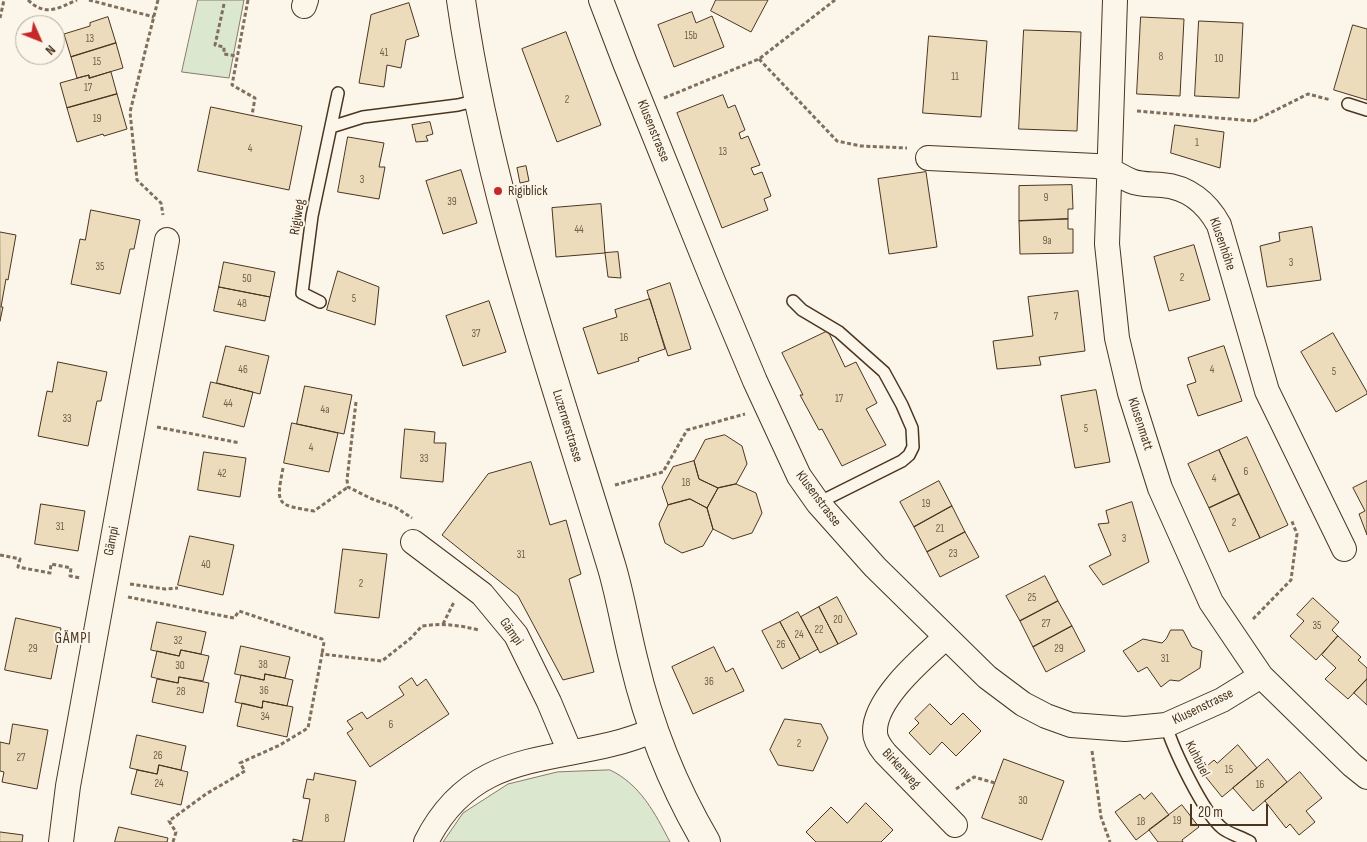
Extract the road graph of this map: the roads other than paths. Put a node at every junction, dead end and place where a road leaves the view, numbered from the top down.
1 (460, 0) edge
2 (601, 0) edge
3 (1115, 0) edge
4 (338, 93) dead end
5 (478, 100) junction
6 (1348, 104) road end
7 (1367, 110) edge
8 (331, 127) junction
9 (928, 158) road end
10 (1108, 168) junction
11 (167, 240) road end
12 (793, 301) dead end
13 (320, 302) dead end
14 (818, 503) junction
15 (413, 542) road end
16 (1344, 549) dead end
17 (946, 637) junction
18 (1261, 676) junction
19 (1166, 725) junction
20 (654, 730) junction
21 (570, 752) junction
22 (1367, 777) edge
23 (955, 825) dead end
24 (61, 842) edge
25 (426, 842) edge
26 (706, 842) edge
27 (1250, 842) edge

1 - 5 main road, Luzernerstrasse
2 - 14 street, Klusenstrasse
3 - 10 street, Klusenmatt
4 - 8 lane, Rigiweg
5 - 8 lane
5 - 20 main road, Luzernerstrasse
6 - 7 lane
8 - 13 lane, Rigiweg
9 - 10 street, Klusenhöhe
10 - 16 street, Klusenhöhe
10 - 18 street, Klusenmatt
11 - 24 street, Gämpi
12 - 14 lane
14 - 17 street, Klusenstrasse
15 - 21 street, Gämpi
17 - 19 street, Klusenstrasse
17 - 23 street, Birkenweg
18 - 19 street, Klusenstrasse
18 - 22 street, Klusenmatt
19 - 27 lane, Kuhbüel
20 - 21 street
20 - 26 main road, Luzernerstrasse
21 - 25 street

